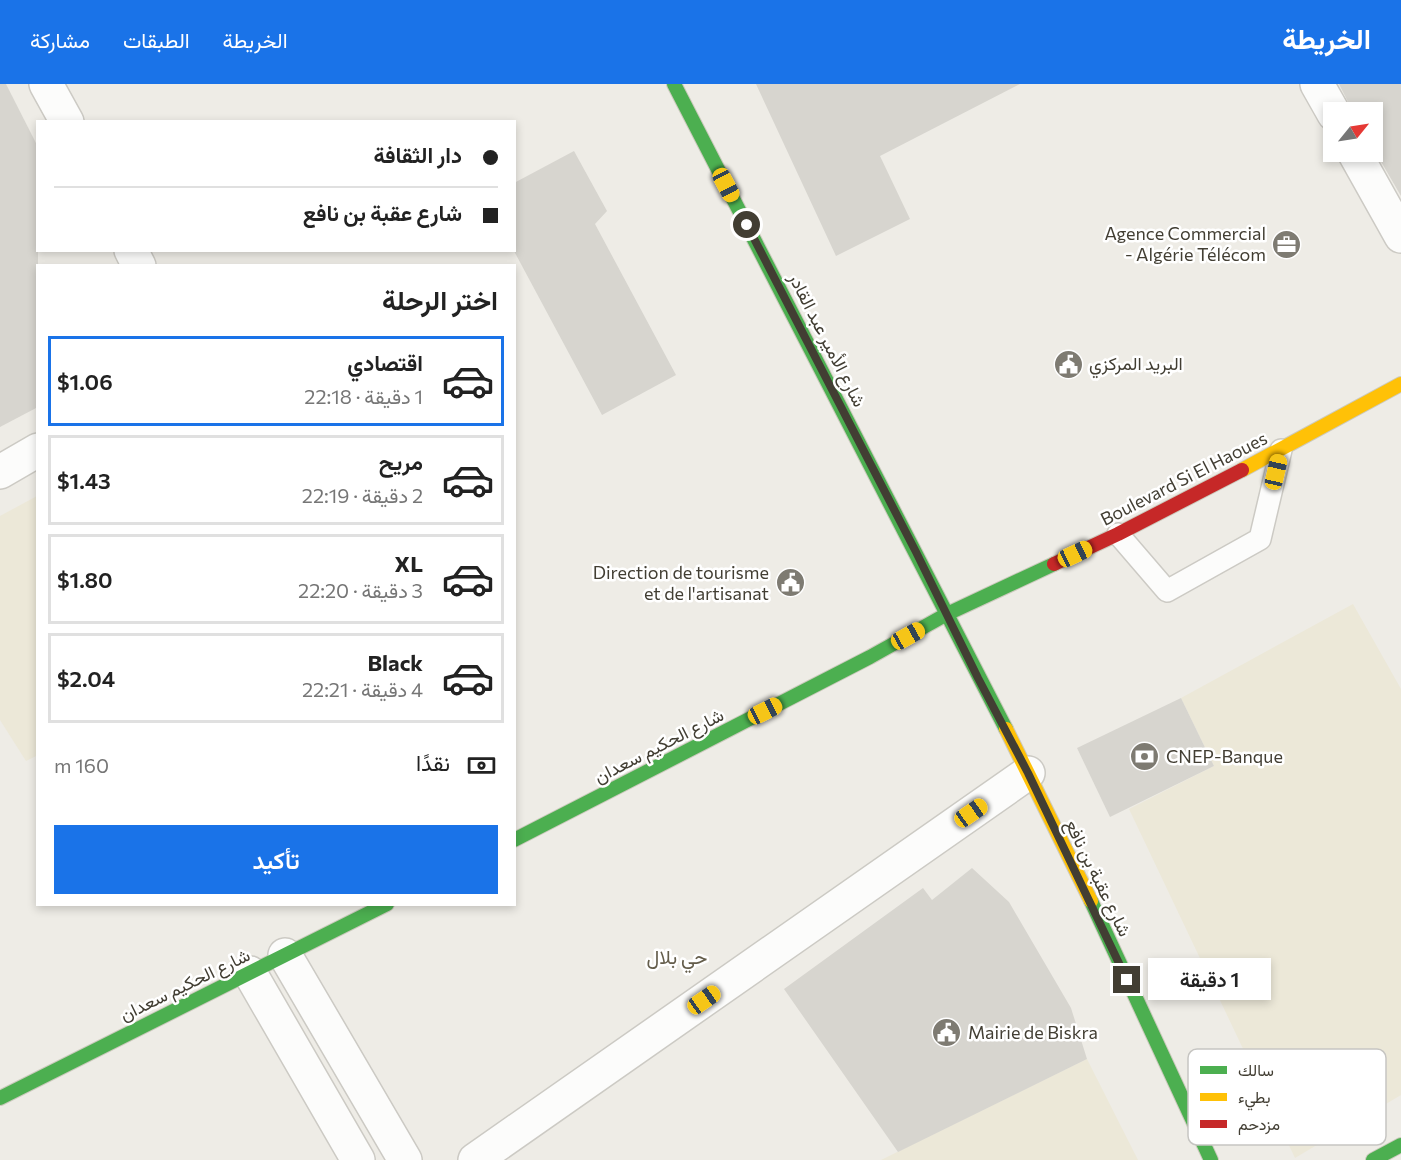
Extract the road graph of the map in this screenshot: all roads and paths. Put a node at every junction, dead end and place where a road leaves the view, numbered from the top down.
1 (46, 84) edge
2 (674, 84) edge
3 (1317, 84) edge
4 (1327, 102) edge
5 (66, 120) edge
6 (1360, 162) edge
7 (1401, 236) edge
8 (1401, 384) edge
9 (1281, 450) junction
10 (36, 451) edge
11 (0, 472) edge
12 (1118, 534) junction
13 (947, 614) junction
14 (1028, 773) junction
15 (516, 839) edge
16 (383, 906) edge
17 (285, 955) junction
18 (250, 973) junction
19 (0, 1098) edge
20 (1188, 1110) edge
21 (1401, 1144) edge
22 (1205, 1145) edge
23 (358, 1160) edge
24 (405, 1160) edge
25 (475, 1160) edge
26 (1212, 1160) edge
27 (1373, 1160) edge

1 - 5 street
2 - 13 main road, شارع الأمير عبد القادر
3 - 4 street
6 - 7 street
8 - 9 main road, Boulevard Si El Haoues
9 - 12 main road, Boulevard Si El Haoues
9 - 12 lane
10 - 11 street
12 - 13 main road, Boulevard Si El Haoues
13 - 14 main road, شارع عقبة بن نافع
13 - 15 main road, شارع الحكيم سعدان
14 - 20 main road, شارع عقبة بن نافع
14 - 25 street
16 - 17 main road, شارع الحكيم سعدان
17 - 18 main road, شارع الحكيم سعدان
17 - 24 street
18 - 19 main road, شارع الحكيم سعدان
18 - 23 street
21 - 27 main road
22 - 26 main road, شارع عقبة بن نافع

